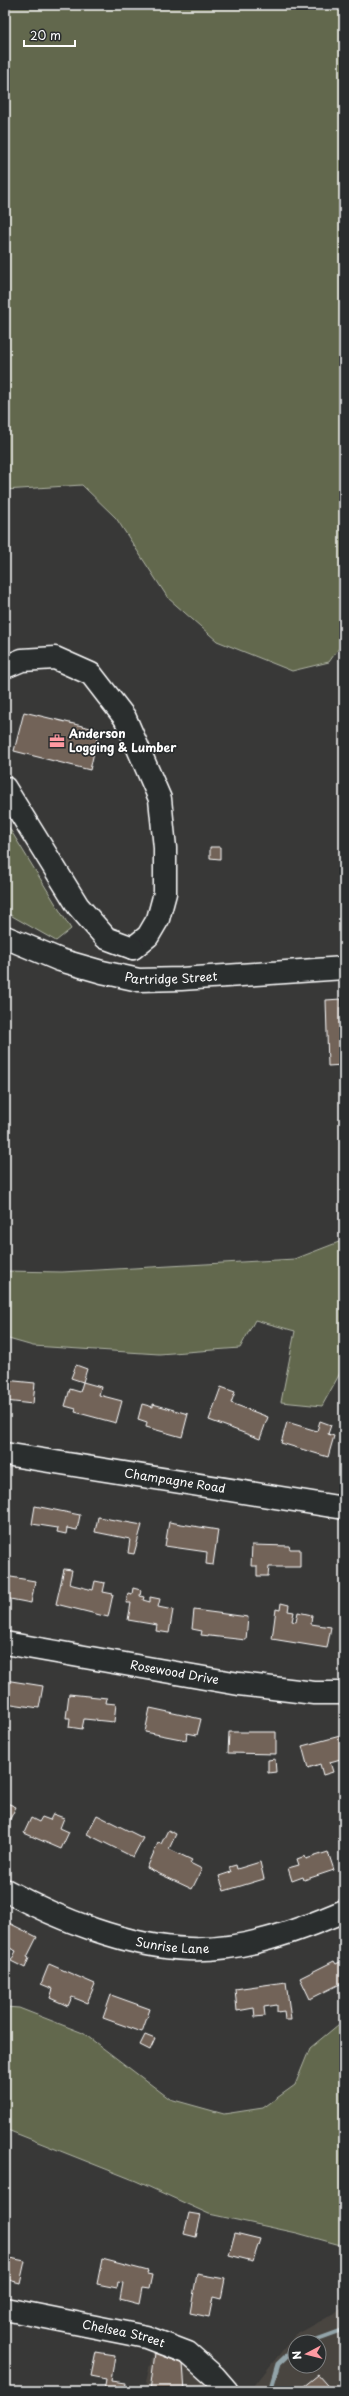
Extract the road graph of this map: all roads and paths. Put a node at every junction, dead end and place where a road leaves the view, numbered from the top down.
1 (5, 667) edge
2 (5, 788) edge
3 (5, 937) edge
4 (133, 948) junction
5 (344, 968) edge
6 (139, 980) junction
7 (5, 1454) edge
8 (344, 1508) edge
9 (5, 1643) edge
10 (344, 1693) edge
11 (5, 1890) edge
12 (344, 1910) edge
13 (5, 2309) edge
14 (226, 2391) edge

1 - 4 street
2 - 4 street
3 - 6 street, Partridge Street
4 - 6 street
5 - 6 street, Partridge Street
7 - 8 street, Champagne Road
9 - 10 street, Rosewood Drive
11 - 12 street, Sunrise Lane
13 - 14 street, Chelsea Street

